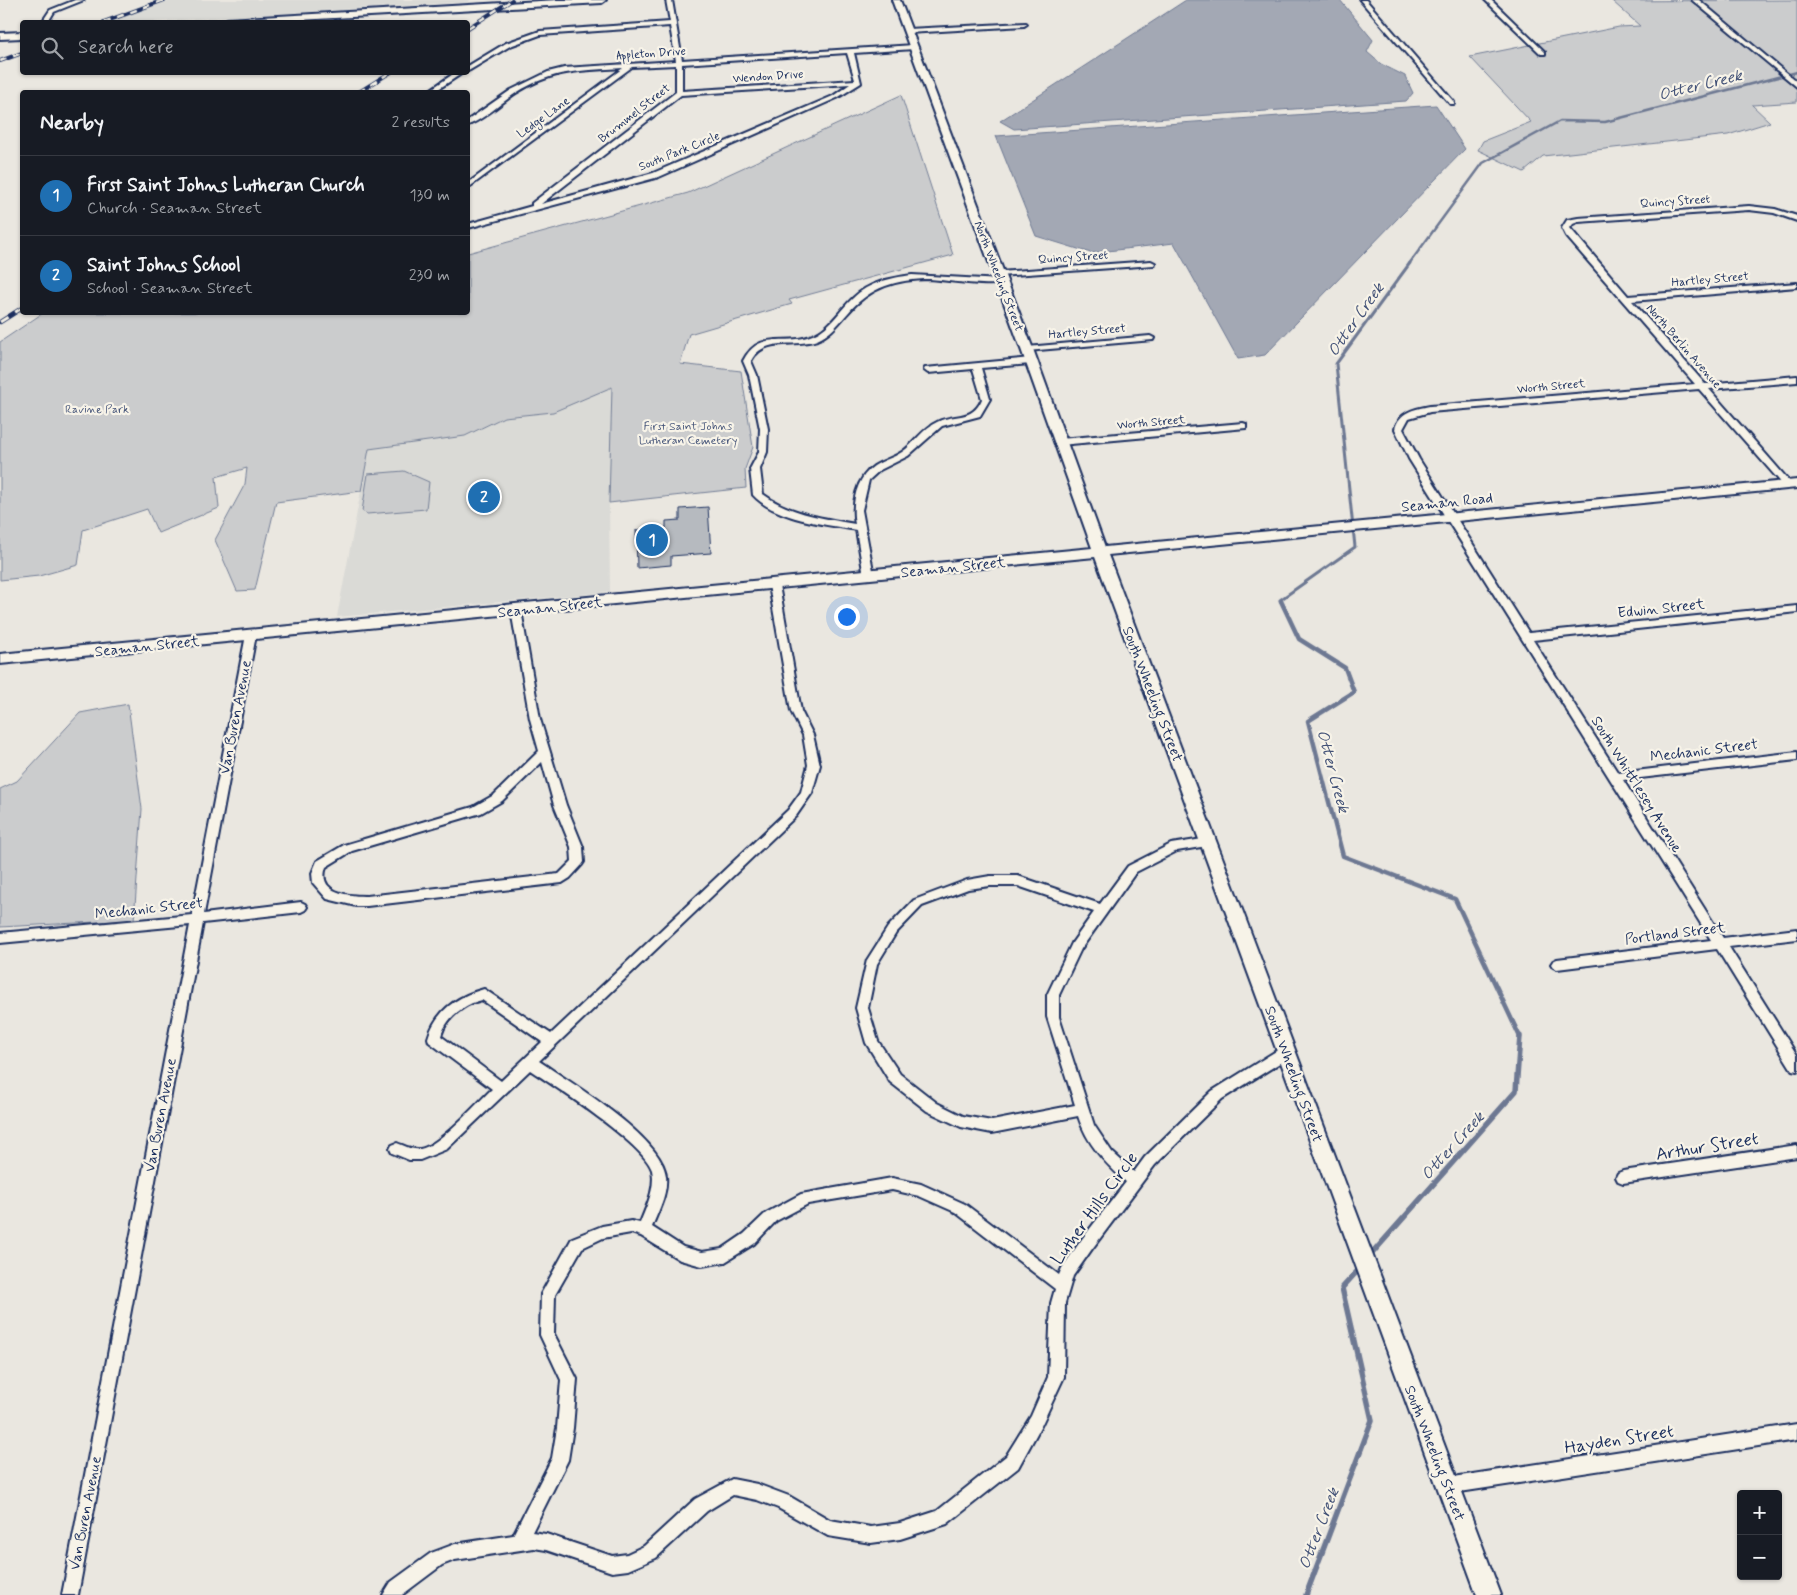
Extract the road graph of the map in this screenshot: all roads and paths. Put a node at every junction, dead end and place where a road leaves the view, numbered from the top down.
1 (81, 0) edge
2 (587, 0) edge
3 (602, 0) edge
4 (669, 0) edge
5 (896, 0) edge
6 (1363, 0) edge
7 (1488, 0) edge
8 (1694, 0) edge
9 (46, 20) edge
10 (259, 20) edge
11 (672, 24) junction
12 (1024, 24) dead end
13 (908, 31) junction
14 (20, 35) edge
15 (0, 36) edge
16 (914, 47) junction
17 (850, 51) junction
18 (1544, 53) dead end
19 (679, 62) junction
20 (631, 65) junction
21 (470, 68) edge
22 (456, 75) edge
23 (859, 82) junction
24 (1797, 84) edge
25 (433, 90) edge
26 (679, 93) junction
27 (1452, 103) dead end
28 (470, 122) edge
29 (470, 185) edge
30 (529, 209) junction
31 (1797, 219) edge
32 (1570, 222) joint
33 (470, 225) edge
34 (1151, 262) dead end
35 (999, 278) junction
36 (1797, 285) edge
37 (1626, 299) junction
38 (1150, 338) dead end
39 (1029, 355) junction
40 (976, 366) junction
41 (928, 370) dead end
42 (1797, 379) edge
43 (1703, 386) junction
44 (1403, 418) joint
45 (1243, 426) dead end
46 (1060, 442) junction
47 (1793, 487) edge
48 (1452, 518) junction
49 (859, 528) junction
50 (1100, 552) junction
51 (868, 576) junction
52 (774, 585) junction
53 (1797, 609) edge
54 (516, 610) junction
55 (251, 636) junction
56 (1527, 637) junction
57 (0, 659) edge
58 (545, 752) junction
59 (1797, 756) edge
60 (1615, 777) junction
61 (1208, 842) junction
62 (301, 907) dead end
63 (1101, 912) junction
64 (197, 919) junction
65 (1797, 934) edge
66 (0, 938) edge
67 (1720, 943) junction
68 (1557, 964) dead end
69 (551, 1042) junction
70 (1286, 1052) junction
71 (529, 1062) junction
72 (1797, 1066) edge
73 (501, 1089) junction
74 (1081, 1110) junction
75 (397, 1149) dead end
76 (1797, 1151) edge
77 (1623, 1177) dead end
78 (1134, 1181) junction
79 (644, 1230) junction
80 (1063, 1287) junction
81 (1797, 1432) edge
82 (1447, 1486) junction
83 (518, 1542) junction
84 (70, 1595) edge
85 (391, 1595) edge
86 (1489, 1595) edge

1 - 9 street
2 - 3 street
2 - 10 street
4 - 11 street, Brummel Street
5 - 13 street, North Wheeling Street
6 - 27 street
7 - 18 street
8 - 24 street
11 - 19 street, Brummel Street
11 - 21 street
12 - 13 street
13 - 16 street, North Wheeling Street
14 - 15 street
16 - 17 street, Appleton Drive
16 - 35 street, North Wheeling Street
17 - 19 street, Appleton Drive
17 - 23 street
19 - 20 street, Appleton Drive
19 - 26 street, Brummel Street
20 - 28 street, Appleton Drive
20 - 29 street, Ledge Lane
22 - 25 street
23 - 26 street, Wendon Drive
23 - 30 street, South Park Circle
26 - 30 street, Brummel Street
30 - 33 street, South Park Circle
31 - 32 street, Quincy Street
32 - 37 street, North Berlin Avenue
34 - 35 street, Quincy Street
35 - 39 street, North Wheeling Street
35 - 49 street, Quincy Street
36 - 37 street, Hartley Street
37 - 43 street, North Berlin Avenue
38 - 39 street, Hartley Street
39 - 40 street, Hartley Street
39 - 46 street, North Wheeling Street
40 - 41 street, Hartley Street
40 - 49 street
42 - 43 street, Worth Street
43 - 44 street, Worth Street
43 - 47 street, North Berlin Avenue
44 - 48 street, South Whittlesey Avenue
45 - 46 street, Worth Street
46 - 50 street, North Wheeling Street
47 - 48 street, Seaman Road
48 - 50 street, Seaman Road
48 - 56 street, South Whittlesey Avenue
49 - 51 street
50 - 51 street, Seaman Street
50 - 61 street, South Wheeling Street
51 - 52 street, Seaman Street
52 - 54 street, Seaman Street
52 - 69 street
53 - 56 street, Edwin Street
54 - 55 street, Seaman Street
54 - 58 street
55 - 57 street, Seaman Street
55 - 64 street, Van Buren Avenue
56 - 60 street, South Whittlesey Avenue
58 - 58 street
59 - 60 street, Mechanic Street
60 - 67 street, South Whittlesey Avenue
61 - 63 street
61 - 70 street, South Wheeling Street
62 - 64 street, Mechanic Street
63 - 74 street
63 - 74 street
64 - 66 street, Mechanic Street
64 - 84 street, Van Buren Avenue
65 - 67 street, Portland Street
67 - 68 street, Portland Street
67 - 72 street, South Whittlesey Avenue
69 - 71 street
69 - 73 street
70 - 78 street, Luther Hills Circle
70 - 82 street, South Wheeling Street
71 - 73 street
71 - 79 street
73 - 75 street
74 - 78 street
76 - 77 street, Arthur Street
78 - 80 street, Luther Hills Circle
79 - 80 street
79 - 83 street
80 - 83 street, Luther Hills Circle
81 - 82 street, Hayden Street
82 - 86 street, South Wheeling Street
83 - 85 street, Luther Hills Circle

